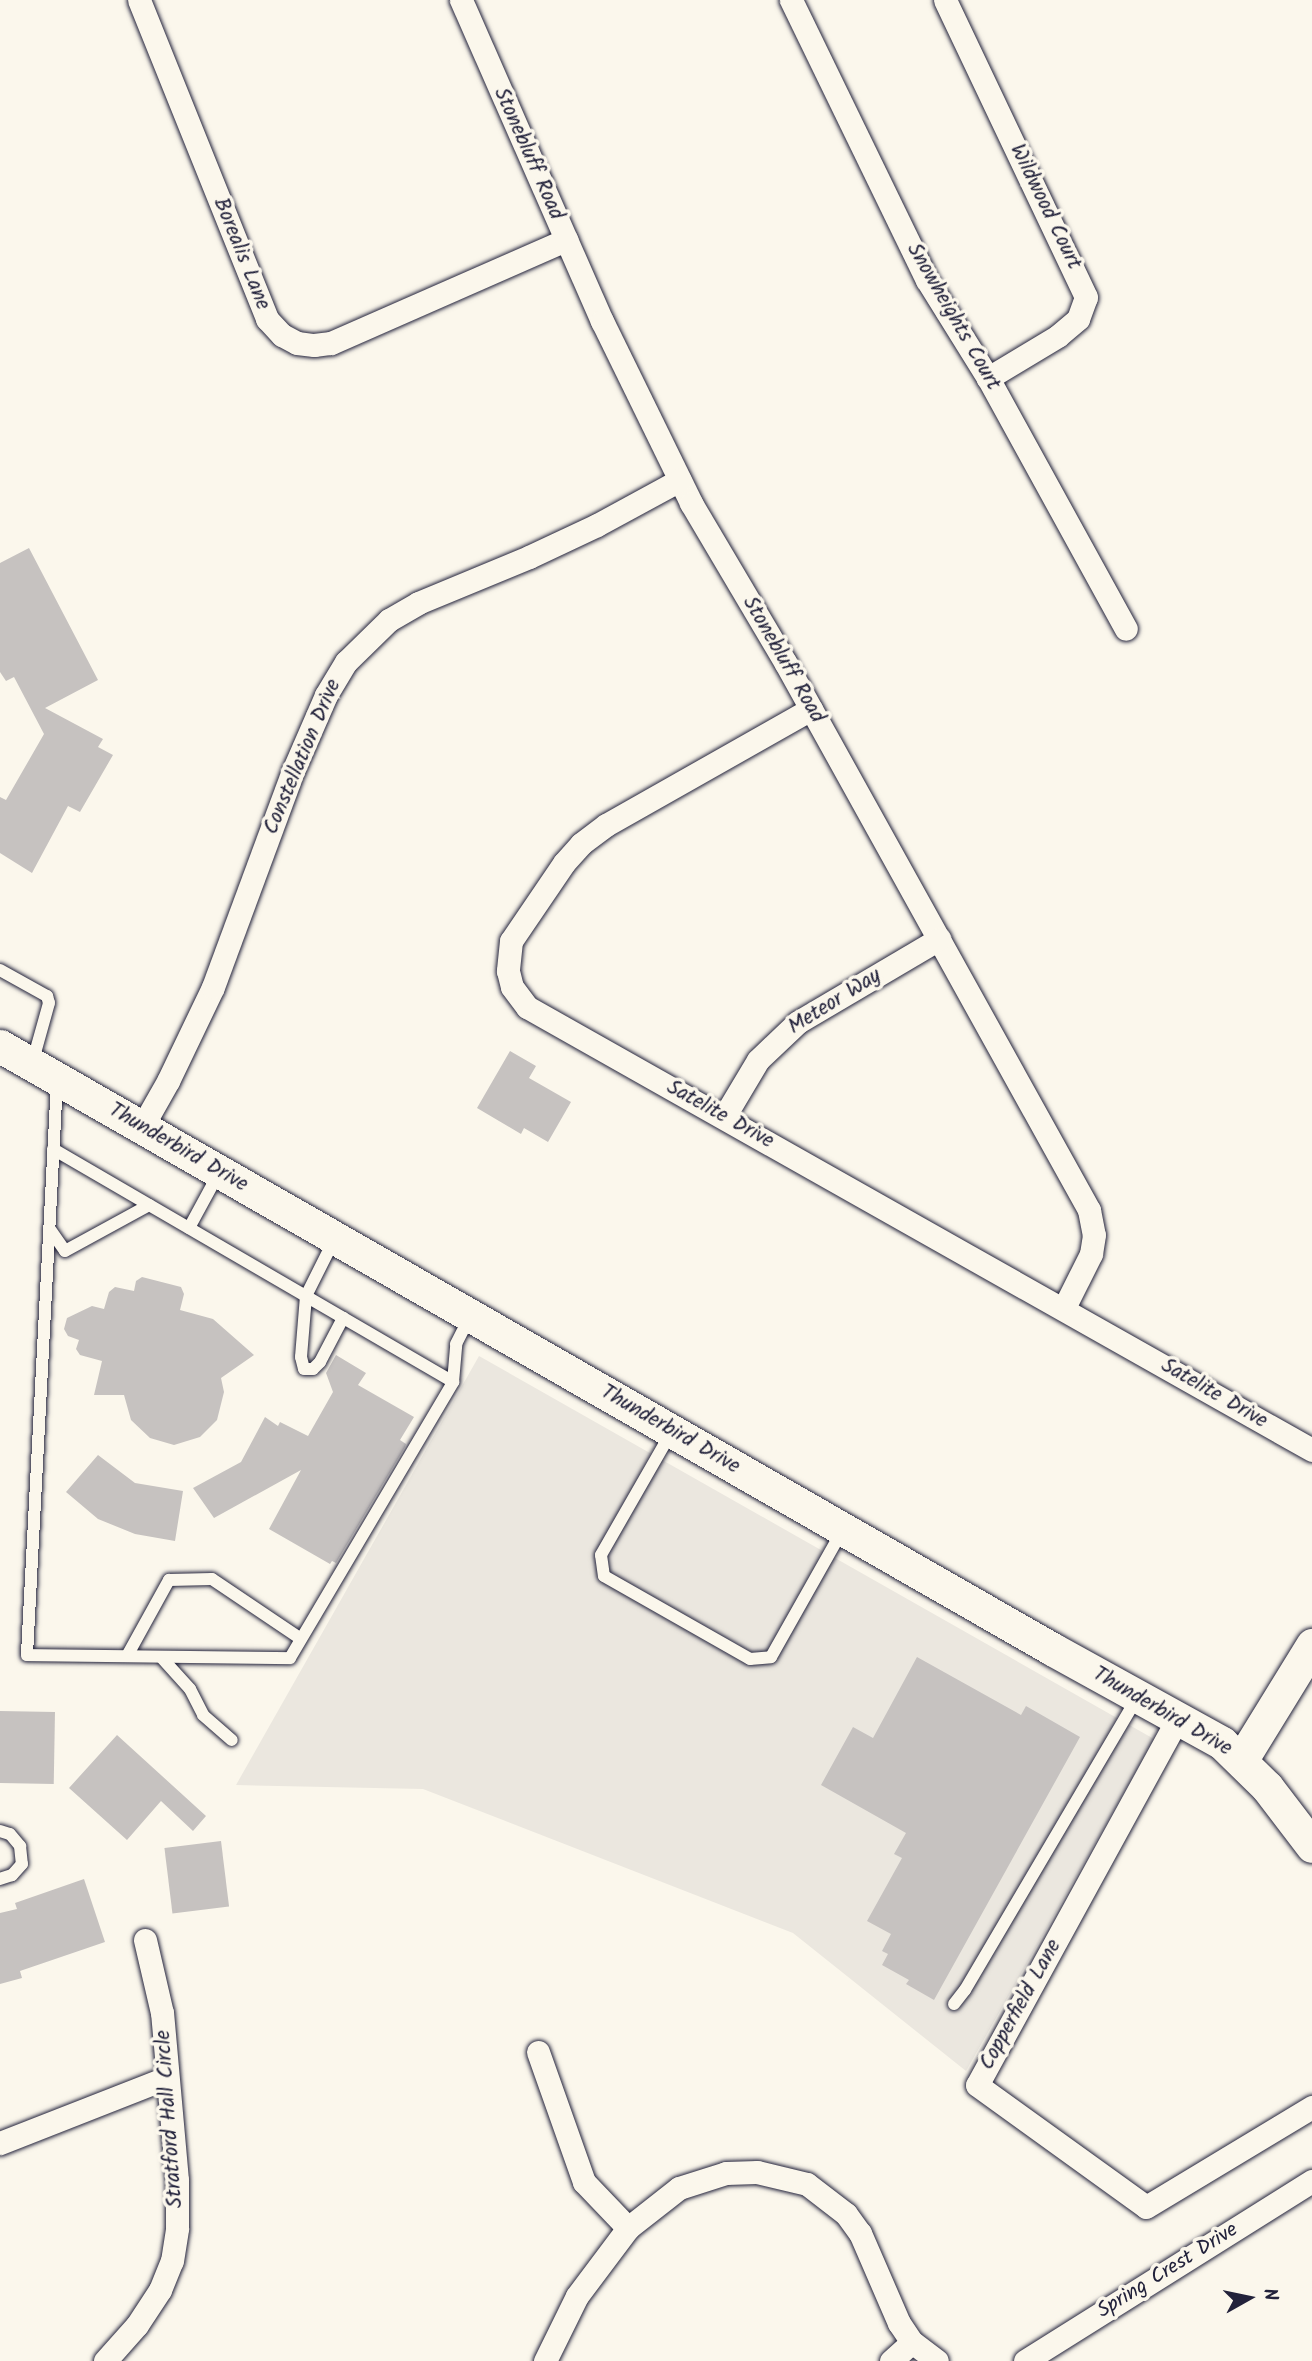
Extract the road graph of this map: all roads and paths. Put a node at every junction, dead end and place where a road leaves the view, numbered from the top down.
1 (139, 0) edge
2 (461, 0) edge
3 (792, 0) edge
4 (945, 0) edge
5 (566, 240) junction
6 (988, 378) junction
7 (680, 480) junction
8 (1126, 629) dead end
9 (811, 709) junction
10 (939, 939) junction
11 (0, 970) edge
12 (0, 1046) edge
13 (45, 1071) junction
14 (724, 1117) junction
15 (142, 1127) junction
16 (53, 1149) junction
17 (220, 1171) junction
18 (149, 1205) junction
19 (49, 1228) junction
20 (189, 1228) junction
21 (335, 1237) junction
22 (306, 1296) junction
23 (1064, 1308) junction
24 (472, 1314) junction
25 (343, 1318) junction
26 (453, 1382) junction
27 (672, 1431) junction
28 (1312, 1450) edge
29 (843, 1529) junction
30 (301, 1639) junction
31 (1312, 1646) edge
32 (127, 1656) junction
33 (161, 1657) junction
34 (1138, 1698) junction
35 (1177, 1720) junction
36 (232, 1740) dead end
37 (1242, 1759) junction
38 (0, 1831) edge
39 (1312, 1846) edge
40 (0, 1879) edge
41 (145, 1940) dead end
42 (954, 2004) dead end
43 (538, 2052) dead end
44 (166, 2078) junction
45 (1312, 2107) edge
46 (0, 2143) edge
47 (1312, 2181) edge
48 (628, 2228) junction
49 (912, 2342) junction
50 (105, 2361) edge
51 (545, 2361) edge
52 (891, 2361) edge
53 (937, 2361) edge
54 (1025, 2361) edge

1 - 5 street, Borealis Lane
2 - 5 street, Stonebluff Road
3 - 6 street, Snowheights Court
4 - 6 street, Wildwood Court
5 - 7 street, Stonebluff Road
6 - 8 street, Snowheights Court
7 - 9 street, Stonebluff Road
7 - 15 street, Constellation Drive
9 - 10 street, Stonebluff Road
9 - 14 street, Satelite Drive
10 - 14 street, Meteor Way
10 - 23 street, Stonebluff Road
11 - 13 lane
12 - 13 street, Thunderbird Drive
13 - 15 street, Thunderbird Drive
13 - 16 lane
14 - 23 street, Satelite Drive
15 - 17 street, Thunderbird Drive
16 - 18 lane
16 - 19 lane
17 - 20 lane
17 - 21 street, Thunderbird Drive
18 - 19 lane
18 - 20 lane
19 - 32 lane
20 - 22 lane
21 - 22 lane
21 - 24 street, Thunderbird Drive
22 - 25 lane
22 - 25 lane
23 - 28 street, Satelite Drive
24 - 26 lane
24 - 27 street, Thunderbird Drive
25 - 26 lane
26 - 30 lane
27 - 29 street, Thunderbird Drive
27 - 29 lane
29 - 34 street, Thunderbird Drive
30 - 32 lane
30 - 33 lane
31 - 37 street
32 - 33 lane
33 - 36 lane
34 - 35 street, Thunderbird Drive
34 - 42 lane
35 - 37 street, Thunderbird Drive
35 - 45 street, Copperfield Lane
37 - 39 street, Thunderbird Drive
38 - 40 lane
41 - 44 street, Stratford Hall Circle
43 - 48 street
44 - 46 street
44 - 50 street, Stratford Hall Circle
47 - 54 street, Spring Crest Drive
48 - 49 street
48 - 51 street
49 - 52 street
49 - 53 street

